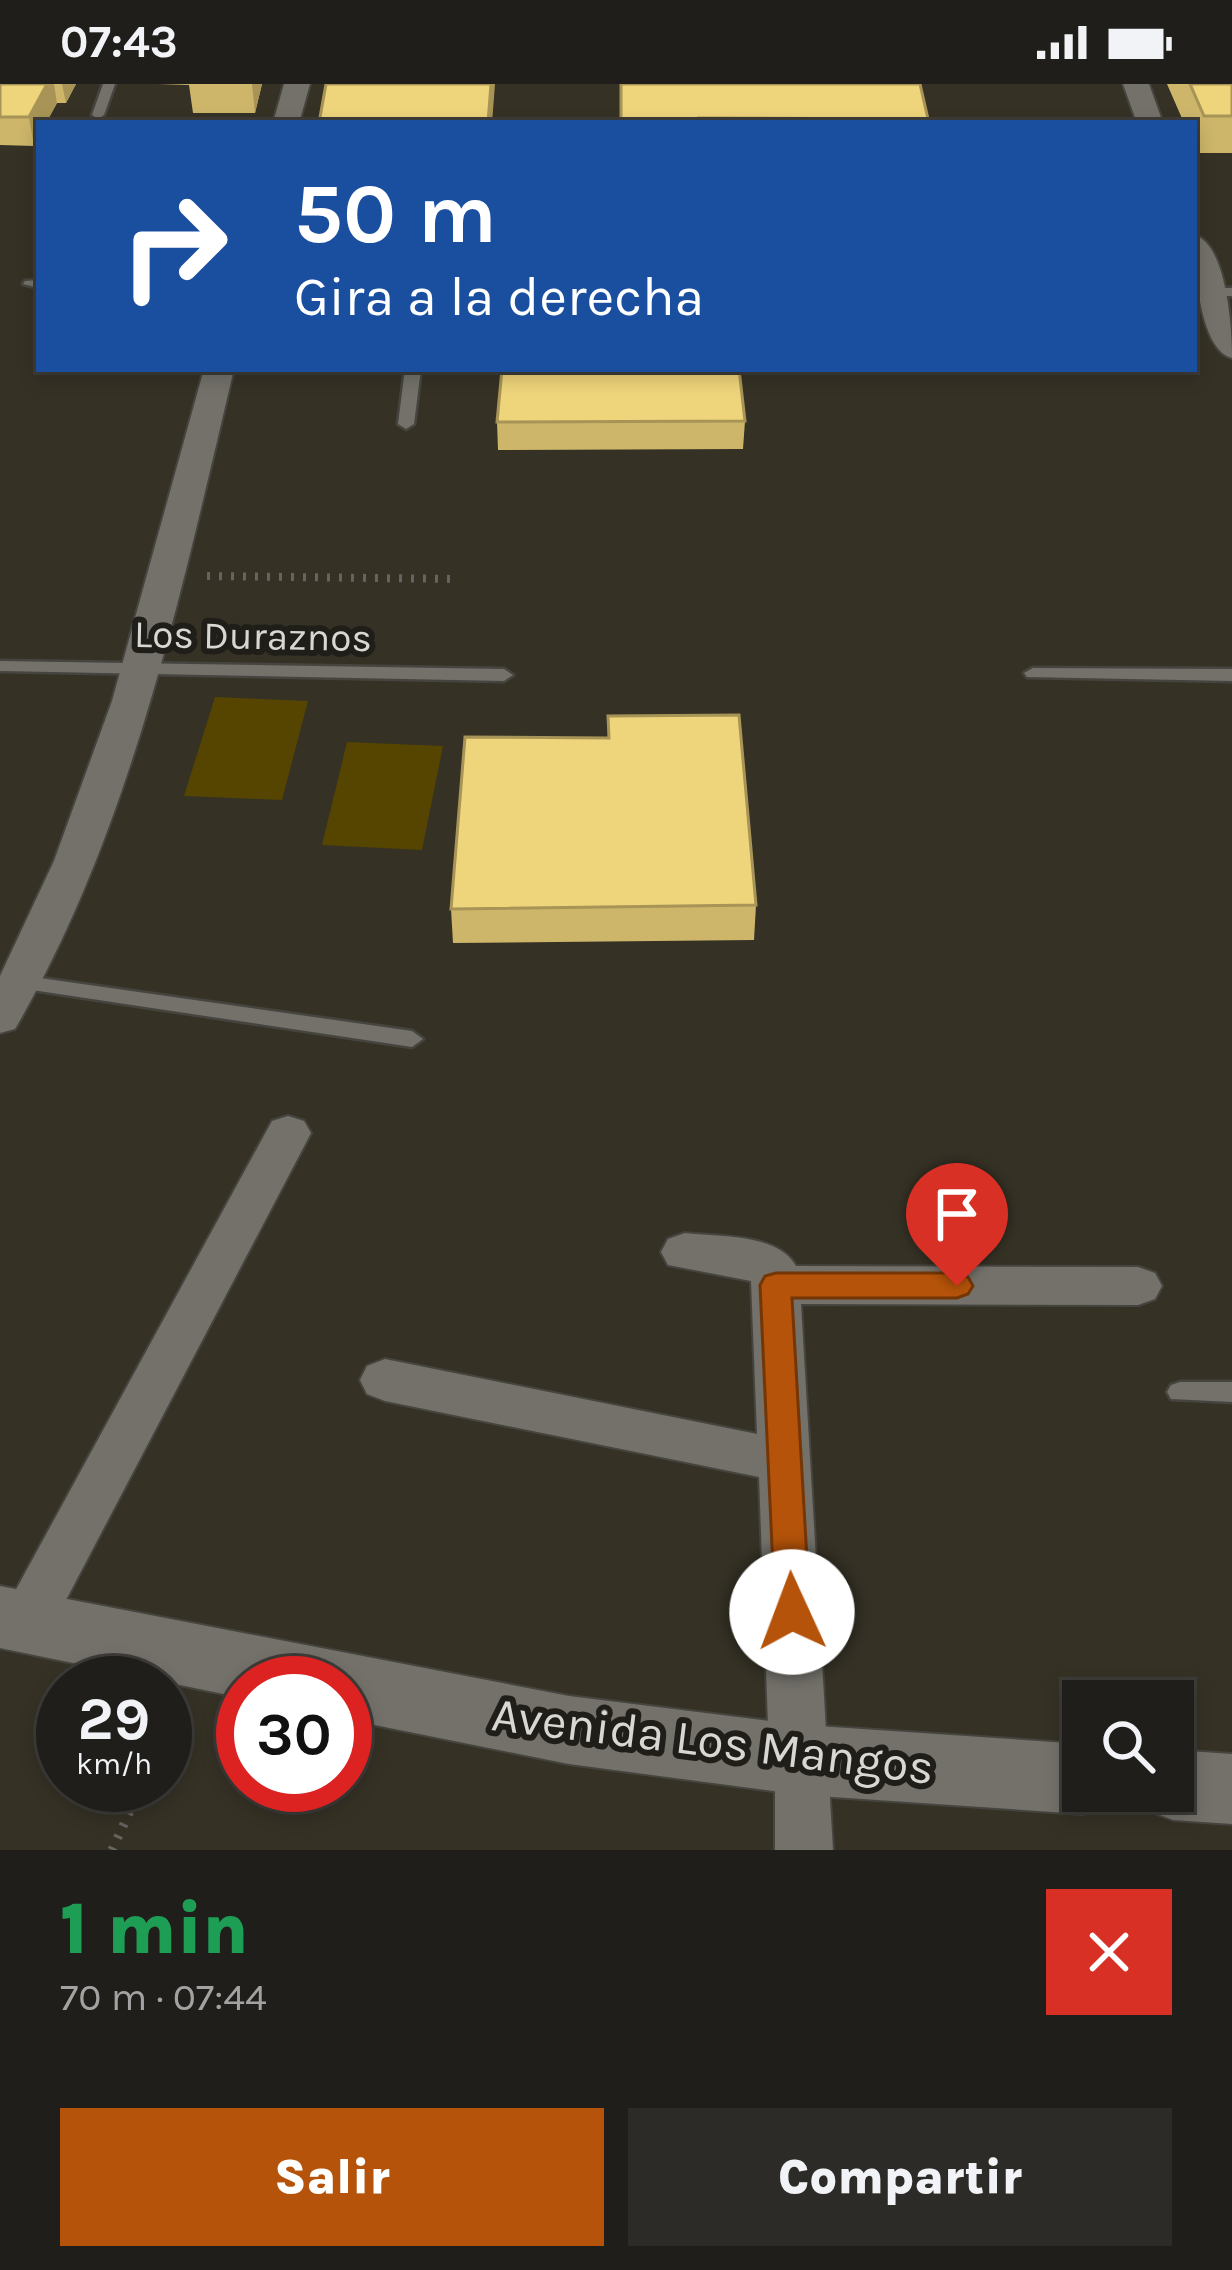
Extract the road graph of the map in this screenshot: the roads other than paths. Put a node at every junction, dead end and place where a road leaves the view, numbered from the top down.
1 (109, 84) edge
2 (297, 84) edge
3 (1132, 85) edge
4 (98, 115) dead end
5 (287, 120) edge
6 (1149, 120) edge
7 (1197, 252) edge
8 (1212, 292) edge
9 (1232, 349) edge
10 (218, 372) edge
11 (413, 372) edge
12 (406, 424) dead end
13 (0, 666) edge
14 (145, 666) junction
15 (1034, 673) dead end
16 (504, 675) dead end
17 (1232, 675) edge
18 (19, 982) junction
19 (0, 1018) edge
20 (412, 1039) dead end
21 (288, 1133) dead end
22 (685, 1252) dead end
23 (776, 1285) junction
24 (1138, 1286) dead end
25 (385, 1380) dead end
26 (1180, 1391) dead end
27 (1232, 1392) edge
28 (785, 1462) junction
29 (13, 1620) edge
30 (216, 1660) edge
31 (372, 1691) edge
32 (803, 1760) junction
33 (1062, 1778) edge
34 (1194, 1786) edge
35 (1232, 1789) edge
36 (804, 1850) edge

1 - 4 lane
2 - 5 street
3 - 6 street
7 - 8 street
8 - 9 street
10 - 14 street
11 - 12 lane
13 - 14 lane, Los Duraznos
14 - 16 lane, Los Duraznos
14 - 18 street
15 - 17 lane
18 - 19 street
18 - 20 lane
21 - 29 street
22 - 23 street
23 - 24 street
23 - 28 street
25 - 28 street
26 - 27 lane
28 - 32 street
29 - 30 street
31 - 32 street, Avenida Los Mangos
32 - 33 street, Avenida Los Mangos
32 - 36 street
34 - 35 street

